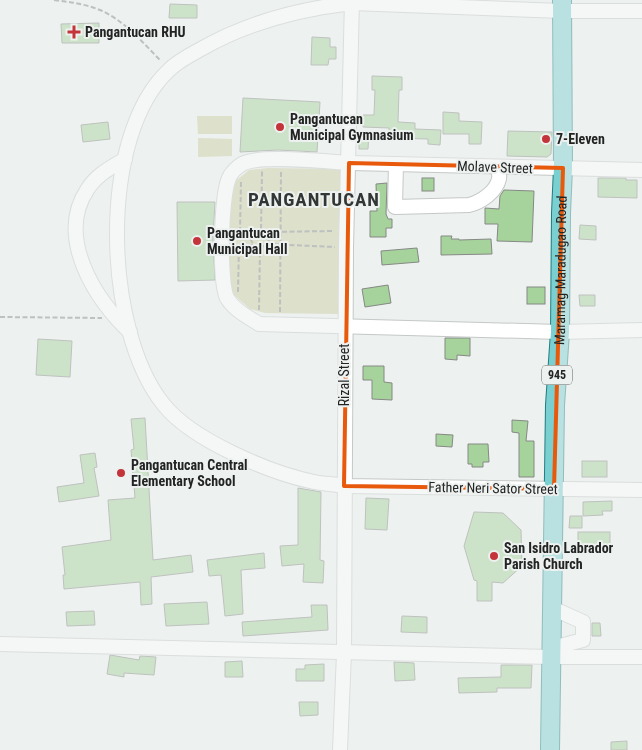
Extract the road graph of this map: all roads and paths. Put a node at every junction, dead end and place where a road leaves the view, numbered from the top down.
1 (54, 0) edge
2 (352, 2) edge
3 (562, 5) edge
4 (642, 11) edge
5 (170, 70) junction
6 (125, 159) junction
7 (262, 159) junction
8 (282, 160) junction
9 (349, 163) junction
10 (242, 164) junction
11 (396, 164) junction
12 (498, 167) junction
13 (563, 168) junction
14 (642, 170) edge
15 (260, 229) junction
16 (346, 231) junction
17 (240, 232) junction
18 (253, 232) junction
19 (267, 232) junction
20 (281, 232) junction
21 (223, 238) junction
22 (239, 244) junction
23 (253, 244) junction
24 (267, 244) junction
25 (281, 245) junction
26 (346, 247) junction
27 (260, 248) junction
28 (238, 310) junction
29 (0, 317) edge
30 (114, 318) junction
31 (259, 324) junction
32 (281, 324) junction
33 (345, 326) junction
34 (642, 330) edge
35 (130, 332) junction
36 (560, 332) junction
37 (344, 486) junction
38 (554, 489) junction
39 (642, 490) edge
40 (552, 608) junction
41 (0, 644) edge
42 (344, 653) junction
43 (552, 653) junction
44 (642, 657) edge
45 (340, 750) edge
46 (550, 750) edge

1 - 5 path
2 - 3 street, Father Neri Sator Street
2 - 5 street, Father Neri Sator Street
2 - 9 street, Rizal Street
3 - 4 street, Father Neri Sator Street
3 - 13 main road, Maramag-Maradugao Road / 945
5 - 6 street, Father Neri Sator Street
6 - 30 street
6 - 35 street, Father Neri Sator Street
7 - 8 street, Molave Street
7 - 10 street, Molave Street
7 - 15 path
8 - 9 street, Molave Street
8 - 20 path
9 - 11 street, Molave Street
9 - 16 street, Rizal Street
10 - 17 path
10 - 21 street
11 - 12 street, Molave Street
11 - 12 street
12 - 13 street, Molave Street
13 - 14 street, Molave Street
13 - 36 main road, Maramag-Maradugao Road / 945
15 - 18 path
15 - 19 path
16 - 20 path
16 - 26 street, Rizal Street
17 - 18 path
17 - 21 path
18 - 23 path
19 - 20 path
19 - 24 path
20 - 25 path
21 - 22 path
21 - 28 street
22 - 23 path
22 - 28 path
23 - 27 path
24 - 25 path
24 - 27 path
25 - 26 path
25 - 32 path
26 - 33 street, Rizal Street
27 - 31 path
28 - 31 street
29 - 30 path
30 - 35 street
31 - 32 street
32 - 33 street
33 - 36 street
33 - 37 street, Rizal Street
34 - 36 street
35 - 37 street, Father Neri Sator Street
36 - 38 main road, Maramag-Maradugao Road / 945
37 - 38 street, Father Neri Sator Street
37 - 42 street, Rizal Street
38 - 39 street, Father Neri Sator Street
38 - 40 main road, Maramag-Maradugao Road / 945
40 - 43 main road, Maramag-Maradugao Road / 945
40 - 43 street
41 - 42 street
42 - 43 street
42 - 45 street, Rizal Street
43 - 44 street
43 - 46 main road, Maramag-Maradugao Road / 945

